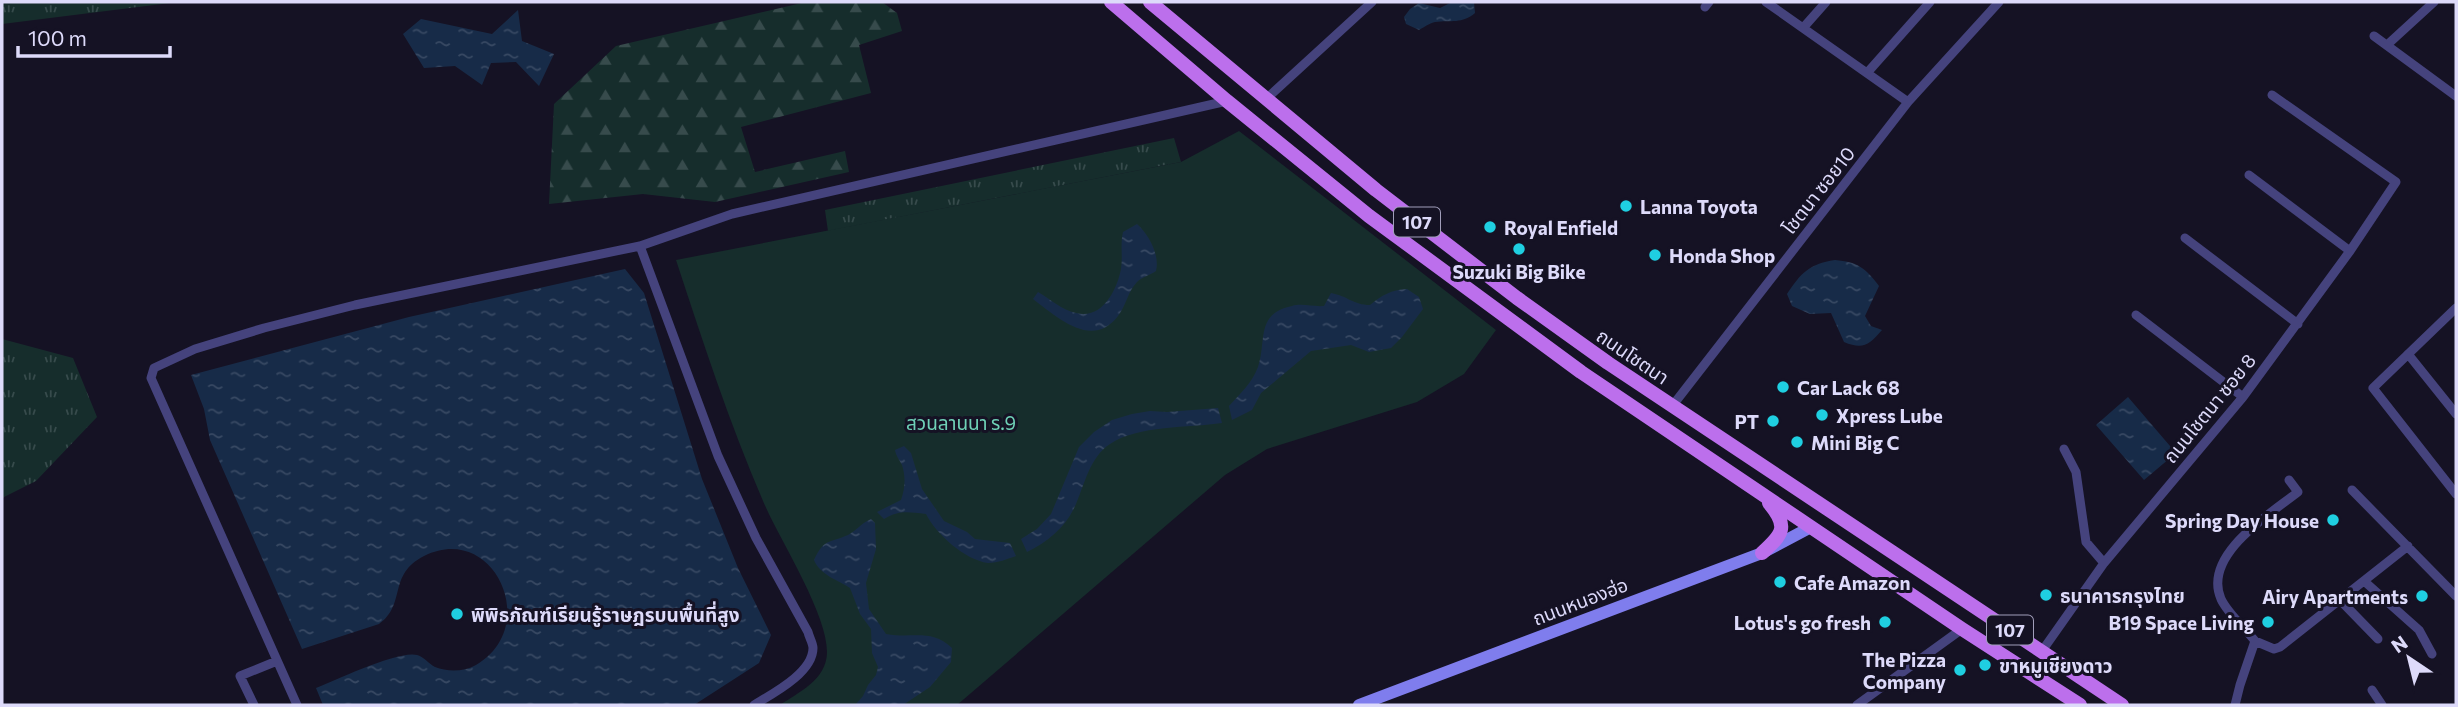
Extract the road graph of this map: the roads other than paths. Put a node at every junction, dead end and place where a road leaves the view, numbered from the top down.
1 (1111, 2) edge
2 (1150, 2) edge
3 (1372, 2) edge
4 (1766, 2) edge
5 (1826, 2) edge
6 (1930, 2) edge
7 (1999, 2) edge
8 (2434, 2) edge
9 (1804, 28) junction
10 (2374, 36) dead end
11 (2387, 45) junction
12 (1867, 73) junction
13 (2272, 95) dead end
14 (2456, 96) edge
15 (1266, 99) junction
16 (1227, 101) junction
17 (1908, 102) junction
18 (2249, 175) dead end
19 (2185, 238) dead end
20 (640, 246) junction
21 (2350, 251) junction
22 (2456, 308) edge
23 (2136, 315) dead end
24 (2298, 324) junction
25 (1595, 354) junction
26 (2408, 354) junction
27 (1581, 372) junction
28 (2243, 397) junction
29 (1673, 405) junction
30 (2456, 414) edge
31 (2064, 449) dead end
32 (2289, 480) dead end
33 (2352, 490) dead end
34 (2456, 494) edge
35 (1763, 496) junction
36 (1825, 506) junction
37 (1811, 527) junction
38 (2408, 546) junction
39 (1762, 553) junction
40 (2104, 563) junction
41 (2364, 581) junction
42 (2456, 596) edge
43 (2340, 600) junction
44 (1962, 629) junction
45 (2378, 639) dead end
46 (2255, 641) junction
47 (2042, 650) junction
48 (2432, 654) dead end
49 (278, 661) junction
50 (2371, 691) dead end
51 (254, 705) edge
52 (297, 705) edge
53 (754, 705) edge
54 (1359, 705) edge
55 (1857, 705) edge
56 (2080, 705) edge
57 (2122, 705) edge
58 (2235, 705) edge
59 (2382, 705) edge

1 - 16 main road, 107
2 - 15 main road, ถนนโชตนา / 107
3 - 15 street
4 - 9 street
5 - 9 street
6 - 12 street
7 - 17 street, โชตนา ซอย10
8 - 11 street
9 - 12 street
10 - 11 street
11 - 14 street
12 - 17 street
13 - 21 street, ถนนโชตนา ซอย 8
15 - 25 main road, ถนนโชตนา / 107
16 - 20 street
16 - 27 main road, 107
17 - 29 street, โชตนา ซอย10
18 - 21 street
19 - 24 street
20 - 49 street
20 - 53 street
21 - 24 street, ถนนโชตนา ซอย 8
22 - 26 street
23 - 28 street
24 - 28 street, ถนนโชตนา ซอย 8
25 - 27 main road
25 - 29 main road, ถนนโชตนา / 107
26 - 30 street
26 - 34 street
27 - 35 main road, 107
28 - 40 street, ถนนโชตนา ซอย 8
29 - 36 main road, ถนนโชตนา / 107
31 - 40 street
32 - 46 street
33 - 38 street
35 - 37 main road, 107
35 - 39 main road
36 - 37 main road
36 - 47 main road, ถนนโชตนา / 107
37 - 39 main road, ถนนหนองฮ่อ
37 - 44 main road, 107
38 - 41 street
38 - 42 street
39 - 54 main road, ถนนหนองฮ่อ
40 - 47 street, ถนนโชตนา ซอย 8
41 - 43 street
41 - 48 street
43 - 45 street
43 - 46 street
44 - 55 street
44 - 56 main road, 107
46 - 58 street
47 - 57 main road, ถนนโชตนา / 107
49 - 51 street
49 - 52 street
50 - 59 street

